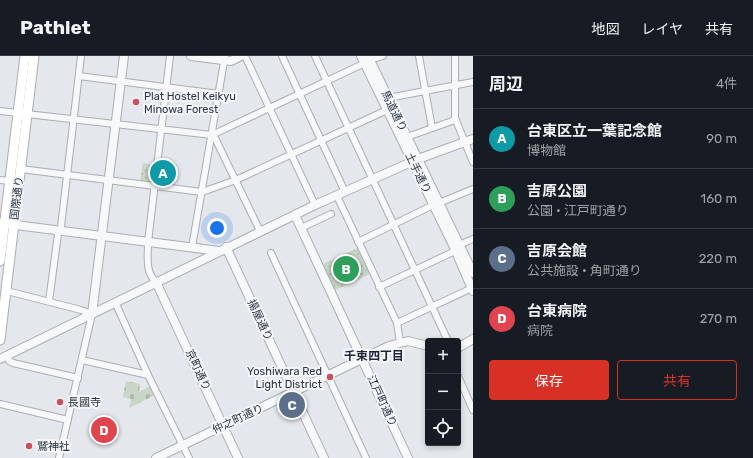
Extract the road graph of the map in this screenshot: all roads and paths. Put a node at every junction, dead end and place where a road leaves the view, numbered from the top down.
1 (25, 56) edge
2 (34, 56) edge
3 (81, 56) edge
4 (124, 56) edge
5 (170, 56) edge
6 (191, 56) edge
7 (241, 56) edge
8 (245, 56) edge
9 (282, 56) edge
10 (315, 56) edge
11 (383, 56) edge
12 (419, 56) edge
13 (455, 56) edge
14 (225, 58) edge
15 (366, 59) edge
16 (79, 76) junction
17 (327, 80) junction
18 (121, 81) junction
19 (473, 82) edge
20 (455, 85) junction
21 (166, 87) junction
22 (426, 91) junction
23 (300, 93) junction
24 (219, 94) junction
25 (388, 98) junction
26 (269, 108) junction
27 (387, 110) junction
28 (0, 111) edge
29 (18, 113) junction
30 (27, 114) junction
31 (74, 119) junction
32 (455, 120) junction
33 (115, 124) junction
34 (348, 128) junction
35 (432, 128) junction
36 (162, 129) junction
37 (212, 135) junction
38 (407, 137) junction
39 (473, 139) edge
40 (321, 141) junction
41 (465, 142) junction
42 (292, 154) junction
43 (415, 160) junction
44 (473, 162) edge
45 (21, 169) junction
46 (66, 175) junction
47 (372, 179) junction
48 (0, 180) edge
49 (236, 180) junction
50 (10, 181) junction
51 (109, 181) junction
52 (156, 187) junction
53 (473, 189) edge
54 (202, 192) junction
55 (345, 192) junction
56 (337, 196) junction
57 (436, 204) junction
58 (316, 205) junction
59 (295, 214) junction
60 (331, 214) dead end
61 (6, 224) edge
62 (394, 225) junction
63 (301, 228) junction
64 (60, 230) junction
65 (260, 231) junction
66 (103, 236) junction
67 (472, 241) edge
68 (148, 242) junction
69 (358, 242) junction
70 (194, 248) junction
71 (457, 248) junction
72 (222, 249) junction
73 (271, 254) dead end
74 (0, 261) edge
75 (200, 261) junction
76 (415, 269) junction
77 (473, 273) edge
78 (156, 282) junction
79 (379, 287) junction
80 (472, 289) edge
81 (6, 292) junction
82 (49, 301) junction
83 (115, 302) junction
84 (432, 306) junction
85 (92, 314) junction
86 (397, 323) junction
87 (447, 338) edge
88 (473, 339) edge
89 (0, 340) edge
90 (400, 342) junction
91 (425, 345) edge
92 (461, 346) edge
93 (4, 357) edge
94 (363, 359) junction
95 (82, 360) junction
96 (148, 375) junction
97 (328, 376) junction
98 (78, 378) junction
99 (461, 383) edge
100 (293, 393) junction
101 (0, 404) edge
102 (473, 409) edge
103 (68, 420) junction
104 (223, 426) junction
105 (182, 445) junction
106 (59, 458) edge
107 (156, 458) edge
108 (189, 458) edge
109 (238, 458) edge
110 (324, 458) edge
111 (366, 458) edge
112 (408, 458) edge

1 - 29 main road, 国際通り
2 - 30 main road, 国際通り
3 - 16 street
4 - 18 street
5 - 21 street
6 - 14 street
7 - 14 street
8 - 26 street
9 - 23 street
10 - 17 street
11 - 15 street
12 - 22 street
13 - 20 street
14 - 24 street
15 - 17 street
15 - 25 street, 馬道通り
15 - 27 street, 土手通り
16 - 18 street
16 - 31 street
17 - 23 street
17 - 34 street
18 - 21 street
18 - 33 street
19 - 20 street
20 - 22 street
20 - 32 street
21 - 24 street
21 - 36 street
22 - 25 street
22 - 35 street
23 - 26 street
23 - 40 street
24 - 37 street
25 - 38 street, 馬道通り
26 - 37 street
26 - 42 street
27 - 34 street
27 - 43 street, 土手通り
28 - 29 street
29 - 30 street
29 - 50 main road, 国際通り
30 - 31 street
30 - 45 main road, 国際通り
31 - 33 street
31 - 46 street
32 - 35 street
32 - 41 street
33 - 36 street
33 - 51 street
34 - 40 street
34 - 47 street
35 - 38 street
36 - 37 street
36 - 52 street
37 - 49 street
37 - 54 street
38 - 43 street, 馬道通り
39 - 41 street
40 - 42 street
40 - 55 street
41 - 43 street
41 - 44 street
42 - 49 street
42 - 58 street
43 - 47 street
43 - 57 street, 馬道通り
45 - 46 street
45 - 61 main road, 国際通り
46 - 51 street
46 - 64 street
47 - 55 street
47 - 62 street
48 - 50 street
49 - 54 street
49 - 65 street
50 - 61 main road, 国際通り
51 - 52 street
51 - 66 street
52 - 54 street
52 - 68 street
53 - 57 street
54 - 70 street
55 - 56 street
56 - 58 street
56 - 69 street
57 - 62 street
57 - 71 street, 馬道通り
58 - 59 street
59 - 63 street, 江戸町通り
59 - 65 street
60 - 63 street
61 - 64 street
61 - 74 main road, 国際通り
61 - 81 main road, 国際通り
62 - 69 street
62 - 76 street
63 - 94 street, 江戸町通り
64 - 66 street
64 - 82 street
65 - 72 street
66 - 68 street
66 - 85 street
67 - 71 street
68 - 70 street
68 - 78 street
69 - 79 street
70 - 72 street
70 - 75 street
71 - 76 street
71 - 77 street, 馬道通り
71 - 80 street
72 - 75 street
72 - 100 street, 揚屋通り
73 - 97 street
75 - 78 street
76 - 79 street
76 - 84 street
78 - 83 street
78 - 104 street, 京町通り
79 - 86 street
80 - 84 street
81 - 82 street
81 - 89 main road, 国際通り
82 - 85 street
83 - 85 street
83 - 96 street
84 - 86 street
84 - 87 street
85 - 93 street
85 - 95 street
86 - 90 street
88 - 92 street
90 - 91 street
90 - 94 street, 仲之町通り
93 - 98 street
94 - 97 street, 仲之町通り
94 - 112 street, 江戸町通り
95 - 96 street
95 - 98 street
96 - 105 street
97 - 100 street, 仲之町通り
97 - 111 street
98 - 103 street
99 - 102 street
100 - 104 street, 仲之町通り
100 - 110 street, 揚屋通り
101 - 103 street
103 - 106 street
104 - 105 street, 仲之町通り
104 - 109 street, 京町通り
105 - 107 street, 仲之町通り
105 - 108 street

